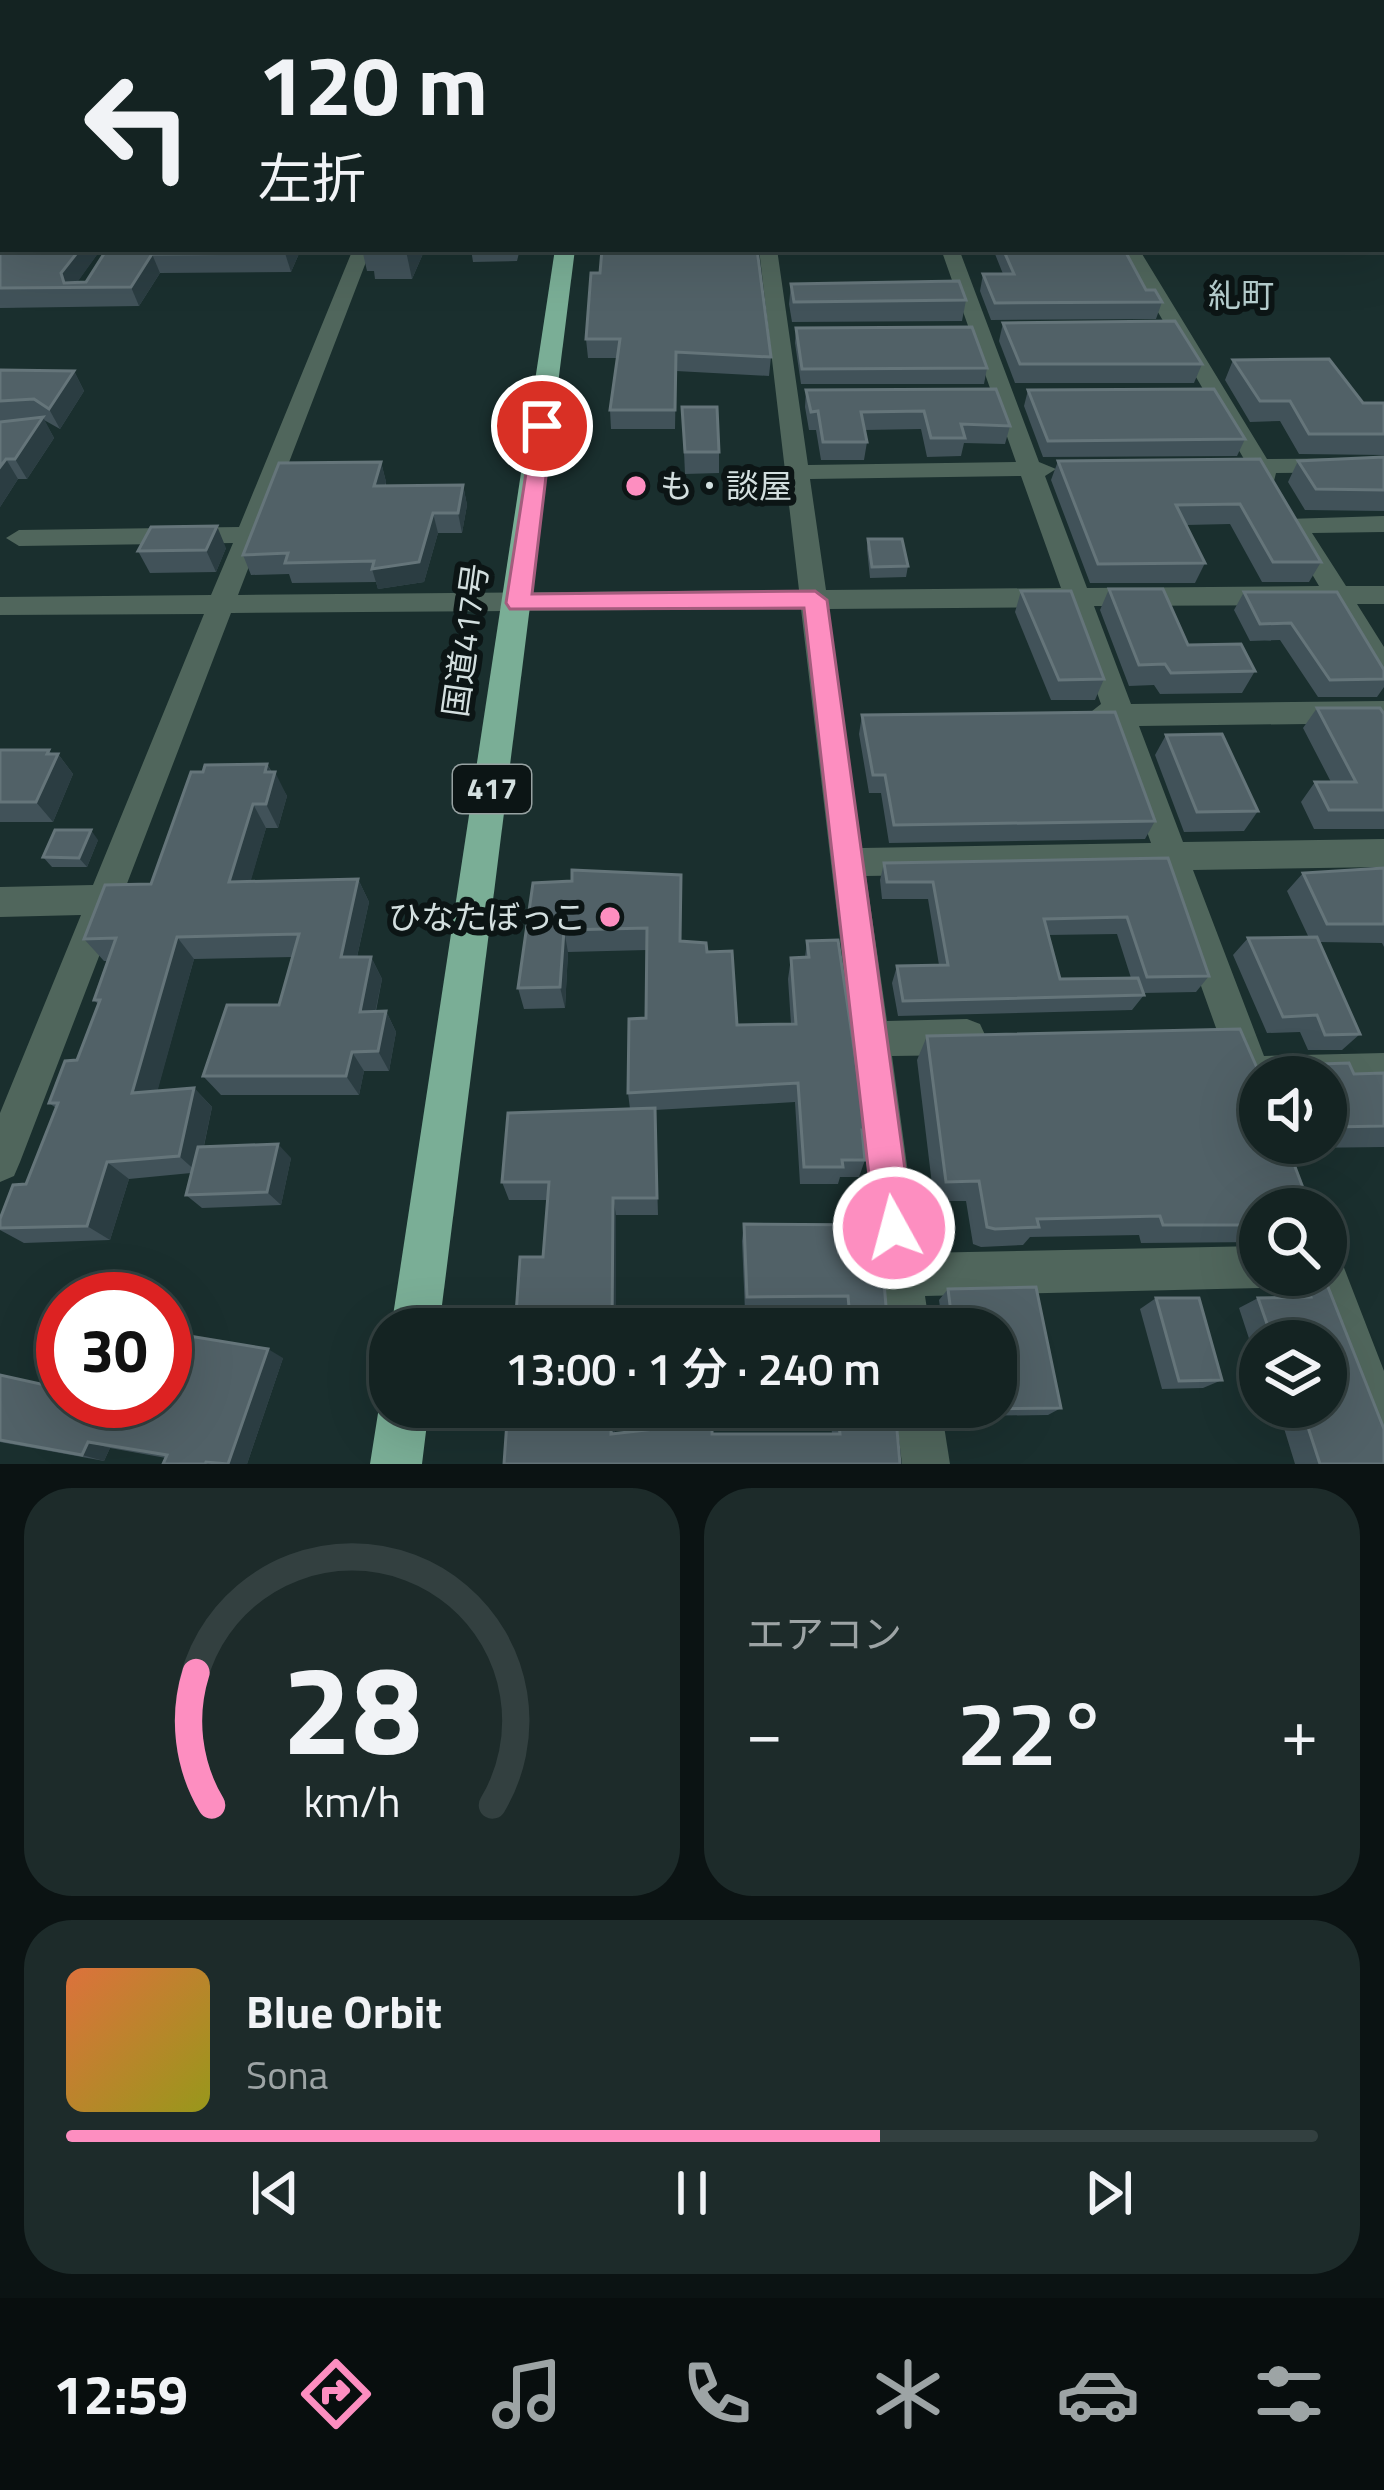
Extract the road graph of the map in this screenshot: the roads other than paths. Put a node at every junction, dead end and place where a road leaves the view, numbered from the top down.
1 (361, 252) edge
2 (565, 252) edge
3 (769, 252) edge
4 (951, 252) edge
5 (1131, 252) edge
6 (1384, 465) edge
7 (1260, 466) junction
8 (1191, 467) edge
9 (1076, 468) edge
10 (1029, 469) junction
11 (798, 472) junction
12 (1384, 524) edge
13 (1296, 525) junction
14 (248, 536) junction
15 (19, 538) dead end
16 (1337, 595) junction
17 (1384, 595) edge
18 (1074, 597) junction
19 (815, 600) junction
20 (519, 603) junction
21 (221, 604) junction
22 (0, 606) edge
23 (1384, 671) edge
24 (1384, 712) edge
25 (1074, 715) edge
26 (1118, 715) junction
27 (1384, 853) edge
28 (1170, 856) junction
29 (848, 862) junction
30 (104, 900) junction
31 (0, 902) edge
32 (1235, 1030) junction
33 (1190, 1031) edge
34 (1007, 1036) edge
35 (871, 1039) junction
36 (1245, 1056) edge
37 (1384, 1072) edge
38 (1347, 1076) edge
39 (0, 1162) edge
40 (1239, 1267) edge
41 (900, 1275) junction
42 (1334, 1296) edge
43 (418, 1308) edge
44 (905, 1308) edge
45 (401, 1428) edge
46 (921, 1428) edge
47 (1384, 1432) edge
48 (396, 1464) edge
49 (926, 1464) edge

1 - 14 street
2 - 20 highway, 国道417号 / 417
3 - 11 street
4 - 10 street
5 - 7 street
6 - 7 street
7 - 8 street
7 - 13 street
9 - 10 street
10 - 11 street
10 - 18 street
11 - 19 street
12 - 13 street
13 - 16 street
14 - 15 street
14 - 21 street
16 - 17 street
16 - 18 street
16 - 23 street
18 - 19 street
18 - 26 street
19 - 20 street
19 - 29 street
20 - 21 street
20 - 43 highway, 国道417号 / 417
21 - 22 street
21 - 30 street
24 - 26 street
25 - 26 street
26 - 28 street
27 - 28 street
28 - 29 street
28 - 32 street
29 - 35 street
30 - 31 street
30 - 39 street
32 - 33 street
32 - 36 street
34 - 35 street
35 - 41 street
37 - 38 street
40 - 41 street
41 - 44 street
42 - 47 street
45 - 48 highway
46 - 49 street

